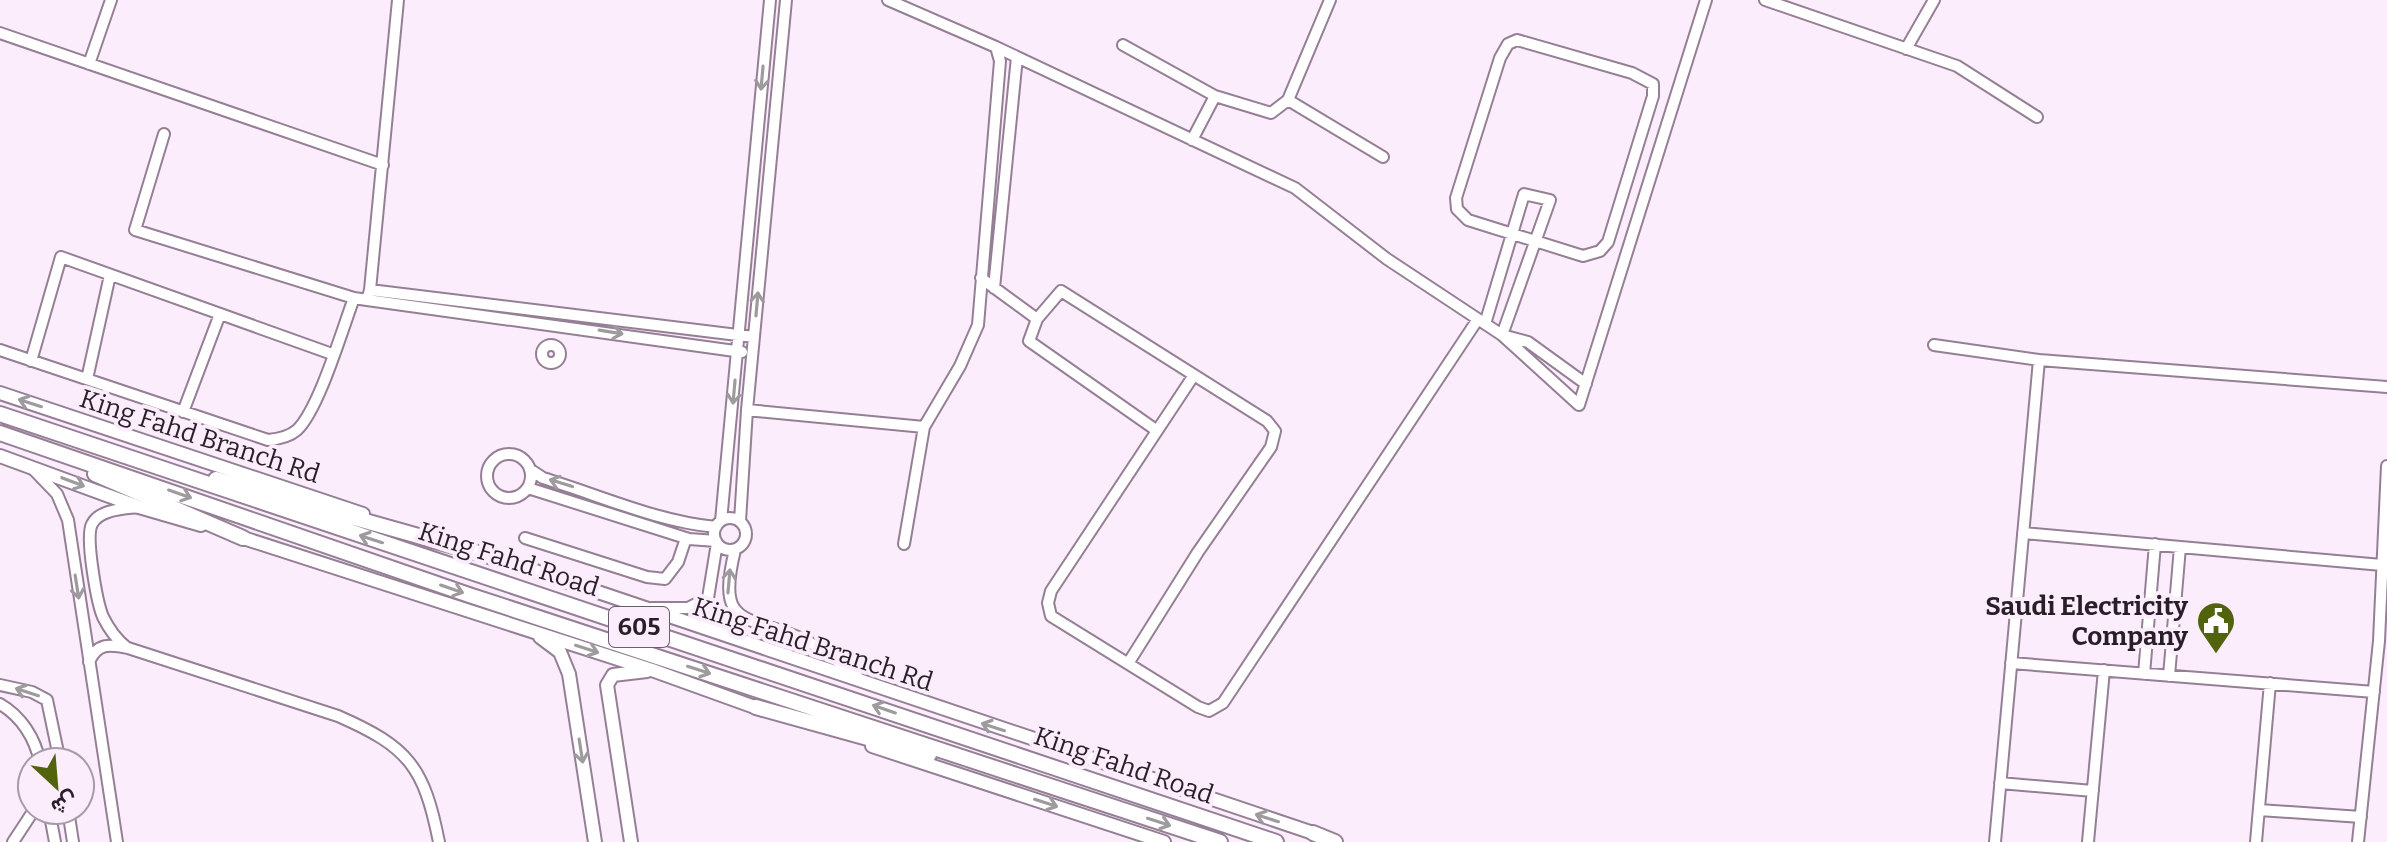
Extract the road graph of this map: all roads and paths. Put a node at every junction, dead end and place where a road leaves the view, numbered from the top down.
1 (111, 0) edge
2 (398, 0) edge
3 (770, 0) edge
4 (786, 0) edge
5 (888, 0) edge
6 (1330, 0) edge
7 (1706, 0) edge
8 (1765, 0) edge
9 (1934, 0) edge
10 (0, 33) edge
11 (1123, 45) dead end
12 (996, 47) junction
13 (1906, 49) junction
14 (1017, 57) junction
15 (89, 64) junction
16 (1215, 96) junction
17 (1288, 100) junction
18 (2037, 117) dead end
19 (164, 134) dead end
20 (1192, 140) junction
21 (1383, 157) dead end
22 (383, 165) junction
23 (1512, 233) junction
24 (1535, 240) junction
25 (110, 275) junction
26 (981, 278) junction
27 (994, 288) junction
28 (369, 295) junction
29 (354, 298) junction
30 (220, 314) junction
31 (559, 319) junction
32 (1037, 319) junction
33 (1482, 321) junction
34 (738, 335) junction
35 (1502, 335) junction
36 (754, 337) junction
37 (548, 345) junction
38 (1934, 345) dead end
39 (559, 349) junction
40 (0, 350) edge
41 (737, 351) junction
42 (753, 353) junction
43 (332, 354) junction
44 (2039, 360) junction
45 (31, 361) junction
46 (1194, 375) junction
47 (87, 379) junction
48 (1586, 384) junction
49 (2387, 387) edge
50 (0, 393) edge
51 (747, 410) junction
52 (183, 412) junction
53 (0, 414) edge
54 (36, 426) junction
55 (924, 427) junction
56 (1156, 430) junction
57 (1, 434) edge
58 (0, 456) edge
59 (31, 466) junction
60 (2387, 466) edge
61 (531, 470) junction
62 (528, 488) junction
63 (592, 493) junction
64 (587, 505) junction
65 (139, 507) junction
66 (655, 513) junction
67 (740, 521) junction
68 (719, 524) junction
69 (69, 526) junction
70 (651, 527) junction
71 (90, 531) junction
72 (2023, 533) junction
73 (243, 538) junction
74 (525, 538) dead end
75 (683, 538) junction
76 (716, 542) junction
77 (904, 544) dead end
78 (2155, 544) junction
79 (2180, 547) junction
80 (735, 550) junction
81 (500, 559) junction
82 (2382, 565) junction
83 (636, 608) junction
84 (2383, 625) edge
85 (535, 633) junction
86 (2383, 641) edge
87 (128, 648) junction
88 (89, 662) junction
89 (1129, 662) junction
90 (2011, 663) junction
91 (652, 670) junction
92 (2104, 670) junction
93 (2144, 674) junction
94 (2169, 676) junction
95 (2270, 683) junction
96 (0, 685) edge
97 (872, 687) junction
98 (2374, 692) junction
99 (0, 704) edge
100 (756, 707) junction
101 (34, 746) edge
102 (57, 746) edge
103 (2000, 783) junction
104 (2093, 791) junction
105 (1122, 810) junction
106 (2259, 810) junction
107 (2361, 817) junction
108 (1313, 833) joint
109 (117, 842) edge
110 (439, 842) edge
111 (595, 842) edge
112 (631, 842) edge
113 (1164, 842) edge
114 (1220, 842) edge
115 (1276, 842) edge
116 (1338, 842) edge
117 (1995, 842) edge
118 (2088, 842) edge
119 (2256, 842) edge
120 (2358, 842) edge

1 - 15 street
2 - 22 street
3 -> 34 street
36 -> 4 street
5 - 12 street
6 - 17 street
7 - 48 street
8 - 13 street
9 - 13 street
10 - 15 street
11 - 16 street
12 - 14 street
12 - 26 street
13 - 18 street
14 - 20 street
14 - 27 street
15 - 22 street
16 - 17 street
16 - 20 street
17 - 21 street
19 - 29 street
20 - 33 street
22 - 28 street
23 - 24 street
23 - 24 street
23 - 24 street
23 - 33 street
24 - 35 street
25 - 30 street
25 - 45 street
25 - 47 street
26 - 27 street
26 - 55 street
27 - 32 street
28 - 29 street
28 - 31 street
29 - 43 street
30 - 43 street
30 - 52 street
31 - 34 street
31 - 37 street
31 - 39 street
31 -> 41 street
32 - 46 street
32 - 56 street
33 - 35 street
33 - 89 street
34 - 36 street
34 - 41 street
35 - 48 street
35 - 48 street
36 - 42 street
37 - 39 street
37 - 39 street
38 - 44 street
40 - 45 street
41 - 42 street
41 -> 68 street
42 - 51 street
43 - 52 street
44 - 49 street
44 - 72 street
45 - 47 street
46 - 56 street
46 - 89 street
47 - 52 street
81 -> 50 main road, King Fahd Branch Rd
51 - 55 street
51 - 67 street
53 - 54 highway, King Fahd Road / 605
54 - 81 highway
115 -> 54 highway, King Fahd Road / 605
55 - 77 street
56 - 89 street
57 - 73 highway
57 -> 105 highway, King Fahd Road / 605
58 - 59 main road
59 -> 65 main road
59 - 69 street
60 - 82 street
61 - 62 street
61 - 62 street
63 -> 61 street
62 - 64 street
63 - 64 street
63 - 66 street
64 - 70 street
65 - 71 street
65 - 73 main road
66 - 68 street
66 - 70 street
67 - 68 street
67 - 80 street
68 - 76 street
69 - 71 street
69 -> 88 street
70 - 75 street
71 - 87 street
72 - 78 street
72 - 90 street
73 - 85 main road
74 - 75 street
75 - 76 street
76 - 80 street
76 - 83 street
78 - 79 street
78 - 93 street
79 - 82 street
79 - 94 street
97 -> 80 street
81 - 83 main road, King Fahd Branch Rd
82 - 84 street
83 - 97 main road, King Fahd Branch Rd
84 - 86 street
85 -> 91 main road
85 -> 111 main road
86 - 98 street
87 - 88 street
87 - 110 street
88 - 109 street
90 - 92 street
90 - 103 street
91 - 100 main road
91 - 112 main road
92 - 93 street
92 - 104 street
93 - 94 street
94 - 95 street
95 - 98 street
95 - 106 street
102 -> 96 street
108 -> 97 main road, King Fahd Branch Rd
98 - 107 street
99 - 101 street
100 - 105 highway
100 -> 113 main road
103 - 104 street
103 - 117 street
104 - 118 street
105 -> 114 highway, King Fahd Road / 605
106 - 107 street
106 - 119 street
107 - 120 street
108 - 116 highway

